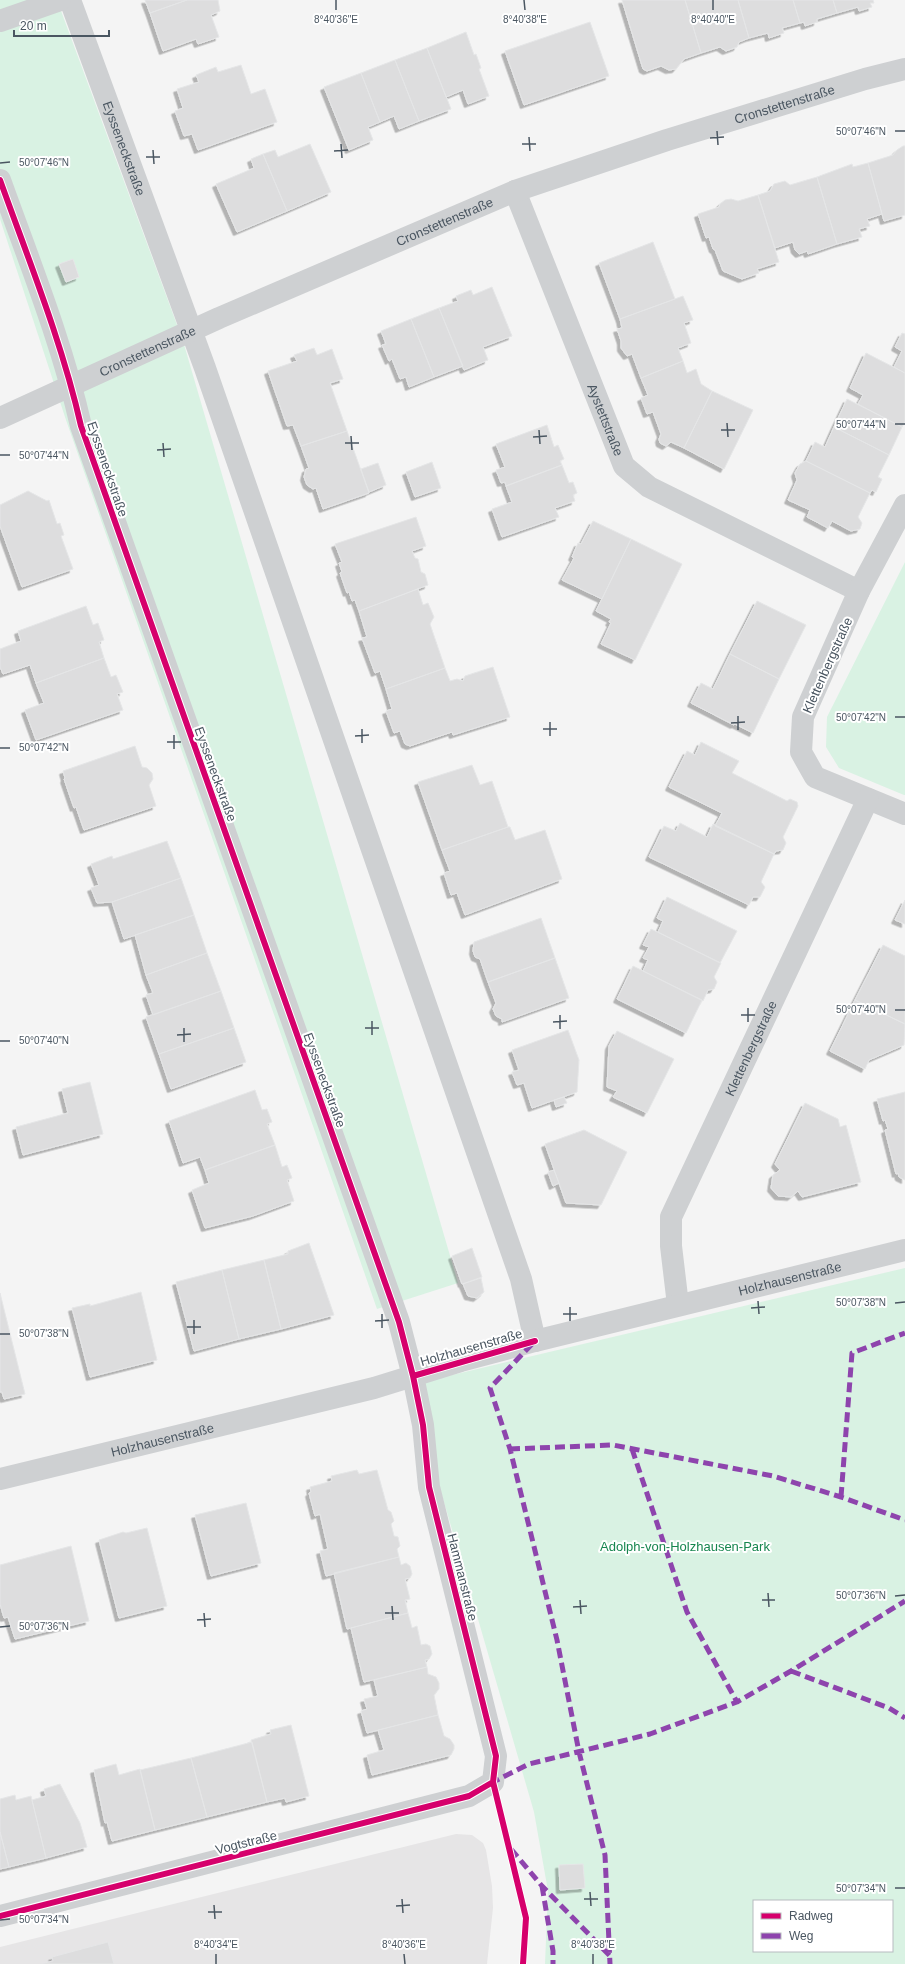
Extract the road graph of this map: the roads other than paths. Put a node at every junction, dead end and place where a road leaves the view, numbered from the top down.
1 (60, 0) edge
2 (70, 0) edge
3 (0, 21) edge
4 (905, 69) edge
5 (0, 180) edge
6 (515, 191) junction
7 (191, 330) junction
8 (71, 385) junction
9 (0, 418) edge
10 (905, 504) edge
11 (859, 591) junction
12 (868, 799) junction
13 (905, 814) edge
14 (905, 1250) edge
15 (678, 1305) junction
16 (535, 1341) junction
17 (413, 1376) junction
18 (0, 1480) edge
19 (493, 1782) joint
20 (0, 1916) edge

1 - 3 street
2 - 7 street, Eysseneckstraße
4 - 6 street, Cronstettenstraße
5 - 8 street, Eysseneckstraße
6 - 7 street, Cronstettenstraße
6 - 11 street, Aystettstraße
7 - 8 street, Cronstettenstraße
7 - 16 street, Eysseneckstraße
8 - 9 street, Cronstettenstraße
8 - 17 street, Eysseneckstraße
10 - 11 street, Klettenbergstraße
11 - 12 street, Klettenbergstraße
12 - 13 street, Klettenbergstraße
12 - 15 street, Klettenbergstraße
14 - 15 street, Holzhausenstraße
15 - 16 street, Holzhausenstraße
16 - 17 street, Holzhausenstraße
17 - 18 street, Holzhausenstraße
17 - 19 street, Hammanstraße
19 - 20 street, Vogtstraße

